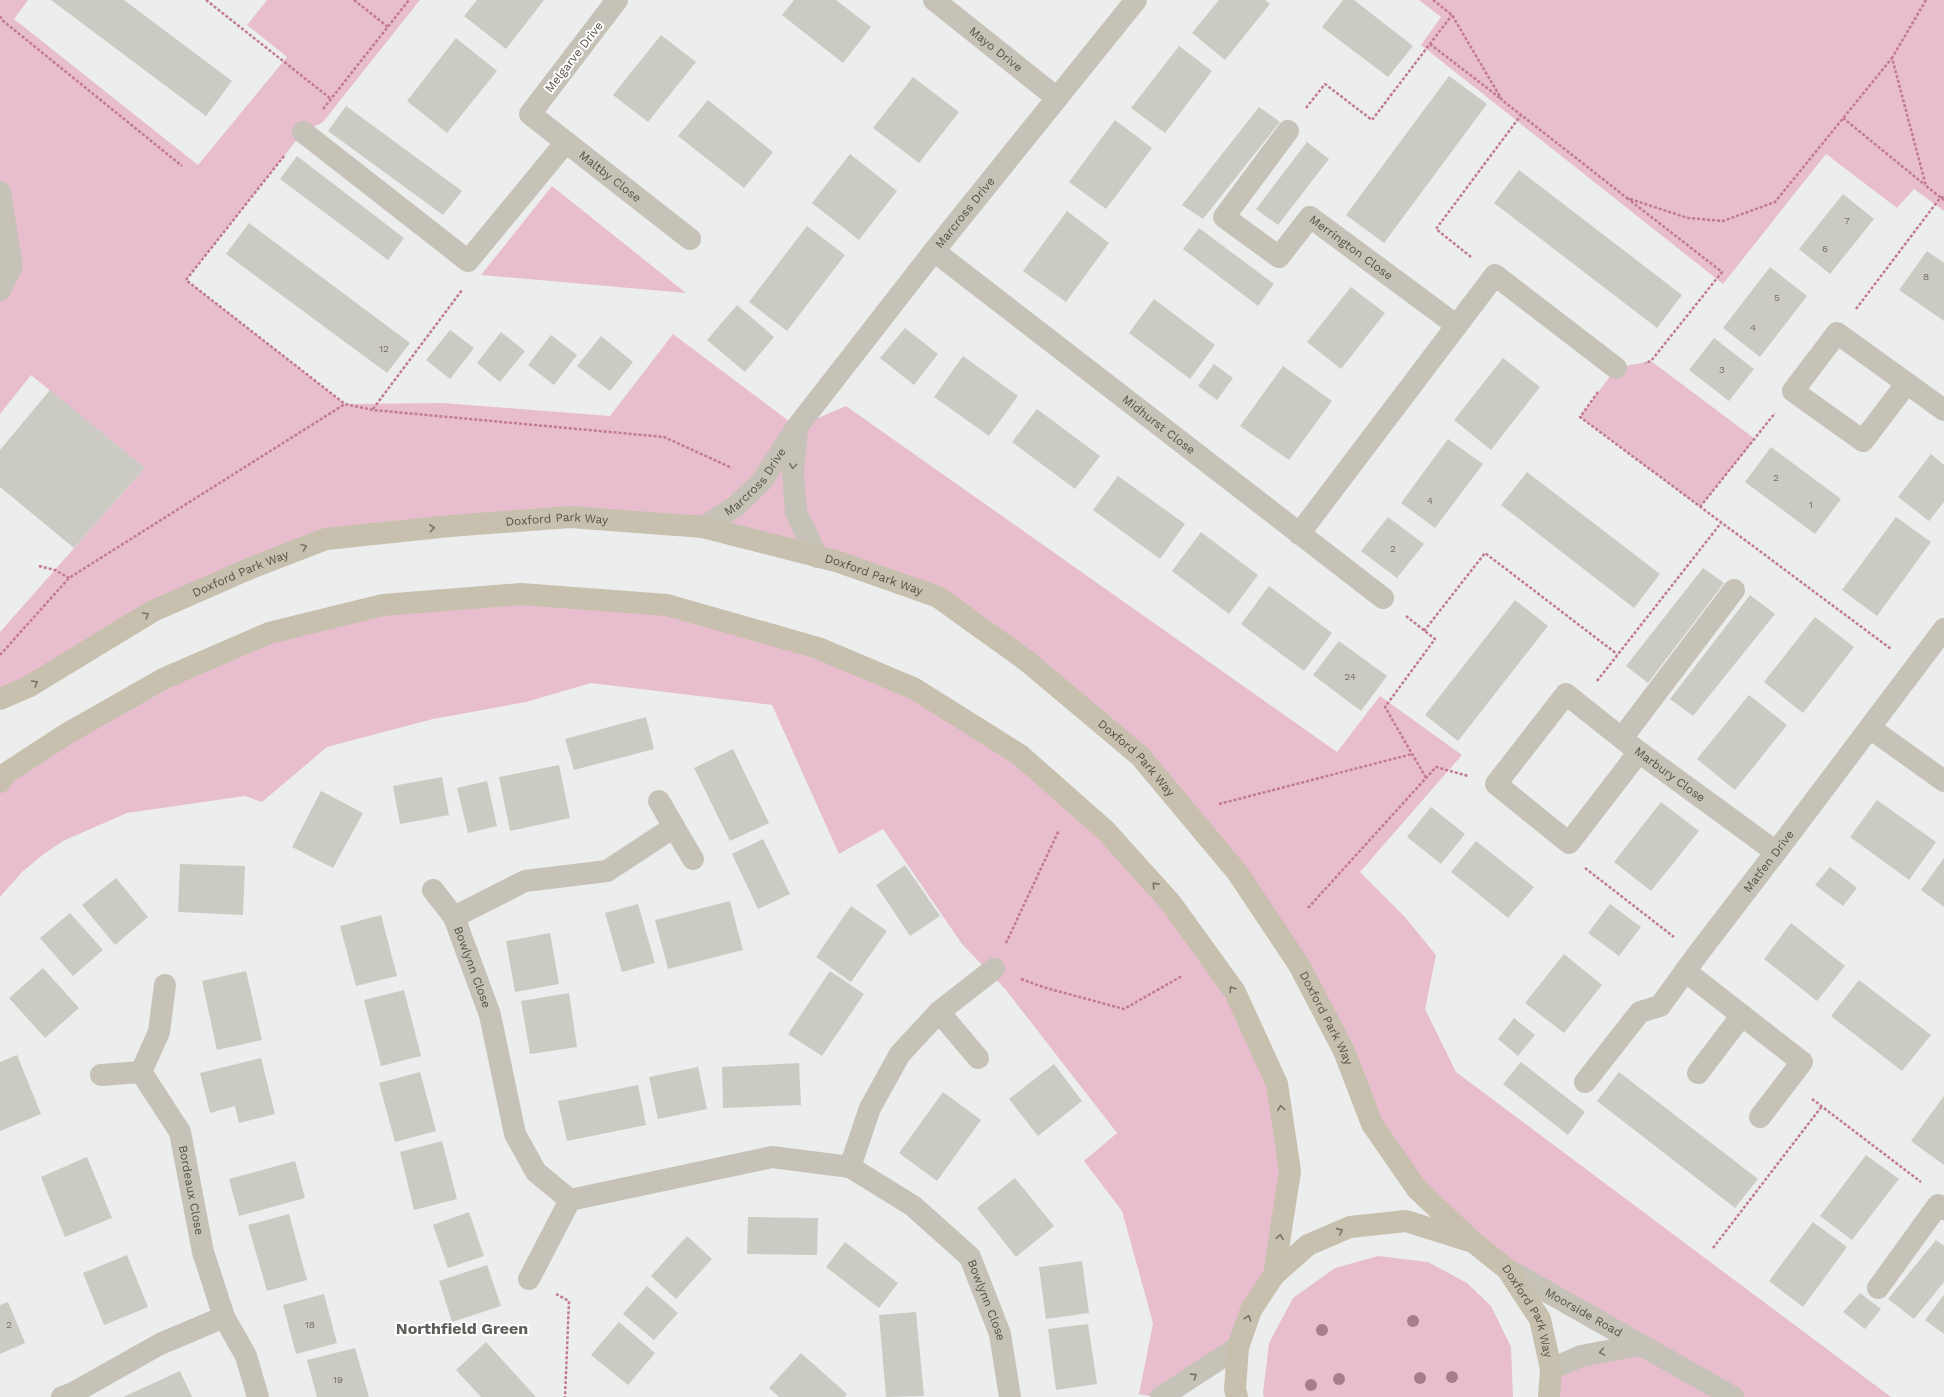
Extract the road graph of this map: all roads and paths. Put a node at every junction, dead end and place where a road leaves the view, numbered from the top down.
1 (206, 0) edge
2 (354, 0) edge
3 (409, 0) edge
4 (618, 0) edge
5 (934, 0) edge
6 (1136, 0) edge
7 (1433, 0) edge
8 (1926, 0) edge
9 (1452, 15) junction
10 (0, 16) edge
11 (388, 27) junction
12 (1430, 44) junction
13 (1892, 58) junction
14 (1057, 98) junction
15 (331, 99) junction
16 (1502, 100) junction
17 (530, 114) joint
18 (1521, 115) junction
19 (1843, 118) junction
20 (303, 132) junction
21 (1288, 132) joint
22 (566, 142) junction
23 (182, 166) dead end
24 (1926, 186) junction
25 (0, 192) edge
26 (1627, 198) junction
27 (1943, 198) edge
28 (690, 239) dead end
29 (934, 251) junction
30 (468, 261) junction
31 (1495, 275) junction
32 (0, 290) edge
33 (1456, 325) junction
34 (1837, 333) junction
35 (1616, 368) junction
36 (1907, 384) junction
37 (1792, 391) junction
38 (345, 404) junction
39 (373, 410) junction
40 (1944, 410) edge
41 (797, 427) junction
42 (736, 470) dead end
43 (1700, 507) junction
44 (1721, 522) junction
45 (703, 527) junction
46 (1300, 534) junction
47 (817, 557) junction
48 (38, 566) dead end
49 (69, 578) junction
50 (1734, 590) dead end
51 (1383, 598) joint
52 (1944, 628) edge
53 (1424, 631) junction
54 (1617, 654) junction
55 (0, 655) edge
56 (1915, 667) junction
57 (0, 699) edge
58 (1573, 699) junction
59 (1870, 728) junction
60 (1622, 738) junction
61 (1639, 752) junction
62 (1412, 754) junction
63 (1426, 778) junction
64 (1944, 781) edge
65 (0, 782) edge
66 (1496, 784) junction
67 (659, 801) dead end
68 (1072, 801) junction
69 (1187, 812) junction
70 (674, 827) junction
71 (1569, 843) junction
72 (1776, 852) junction
73 (693, 859) dead end
74 (433, 890) dead end
75 (1308, 908) dead end
76 (454, 917) junction
77 (1691, 963) junction
78 (994, 969) junction
79 (1182, 976) dead end
80 (166, 985) dead end
81 (939, 1012) junction
82 (1742, 1015) junction
83 (978, 1058) dead end
84 (141, 1072) junction
85 (1698, 1073) dead end
86 (101, 1075) dead end
87 (1788, 1080) junction
88 (1585, 1082) dead end
89 (1822, 1106) junction
90 (1760, 1117) dead end
91 (850, 1167) junction
92 (570, 1200) junction
93 (1941, 1207) edge
94 (1473, 1242) junction
95 (1713, 1248) dead end
96 (1507, 1269) junction
97 (1274, 1275) junction
98 (529, 1278) joint
99 (1878, 1288) dead end
100 (224, 1317) junction
101 (1640, 1344) junction
102 (1238, 1346) junction
103 (1551, 1369) junction
104 (62, 1397) edge
105 (258, 1397) edge
106 (565, 1397) edge
107 (1010, 1397) edge
108 (1161, 1397) edge
109 (1237, 1397) edge
110 (1549, 1397) edge
111 (1733, 1397) edge

1 - 15 path
2 - 11 path
3 - 11 path
4 - 17 street, Melgarve Drive
5 - 14 street, Mayo Drive
6 - 14 street, Marcross Drive
7 - 9 path
8 - 13 path
9 - 12 path
9 - 16 path
10 - 23 path
11 - 15 path
12 - 16 path
12 - 21 path
13 - 19 path
13 - 24 path
14 - 29 street, Marcross Drive
15 - 20 path
16 - 18 path
17 - 22 street, Maltby Close
18 - 26 path
18 - 31 path
19 - 24 path
19 - 26 path
20 - 30 street
20 - 38 path
21 - 33 street, Merrington Close
22 - 28 street, Maltby Close
22 - 30 street
24 - 27 path
25 - 32 street
26 - 35 path
27 - 34 path
29 - 41 street, Marcross Drive
29 - 46 street, Midhurst Close
30 - 39 path
31 - 33 street
31 - 35 street
33 - 46 street
34 - 36 street
34 - 37 street
35 - 43 path
36 - 37 street
36 - 40 street
37 - 43 path
38 - 39 path
38 - 49 path
39 - 42 path
41 - 45 street, Marcross Drive
41 -> 47 street, Marcross Drive
43 - 44 path
44 - 54 path
44 - 56 path
45 - 47 main road, Doxford Park Way
57 -> 45 main road, Doxford Park Way
46 - 51 street, Midhurst Close
47 - 69 main road, Doxford Park Way
48 - 49 path
49 - 55 path
50 - 60 street
51 - 53 path
52 - 56 street, Matfen Drive
53 - 54 path
53 - 62 path
54 - 58 path
56 - 59 street, Matfen Drive
58 - 60 street, Marbury Close
58 - 66 street
59 - 64 street
59 - 72 street, Matfen Drive
60 - 61 street, Marbury Close
61 - 71 street
61 - 72 street, Marbury Close
62 - 63 path
62 - 69 path
63 - 66 path
63 - 75 path
65 - 68 main road, Doxford Park Way
66 - 71 street
67 - 70 street
68 - 78 path
97 -> 68 main road, Doxford Park Way
69 - 94 main road, Doxford Park Way
70 - 73 street
70 - 76 street, Bowlynn Close
71 - 77 path
72 - 77 street, Matfen Drive
74 - 76 street
76 - 92 street, Bowlynn Close
77 - 82 street
77 - 88 street, Matfen Drive
78 - 79 path
78 - 81 street
80 - 84 street
81 - 83 street
81 - 91 street
82 - 85 street
82 - 87 street
84 - 86 street
84 - 100 street, Bordeaux Close
87 - 89 path
87 - 90 street
89 - 93 path
89 - 95 path
91 - 92 street, Bowlynn Close
91 - 107 street, Bowlynn Close
92 - 98 street
93 - 99 street
94 - 96 main road, Doxford Park Way
97 -> 94 main road, Doxford Park Way
96 - 101 street, Moorside Road
96 - 103 main road, Doxford Park Way
102 -> 97 main road, Doxford Park Way
98 - 106 path
100 - 104 street
100 - 105 street, Bordeaux Close
101 -> 103 street, Moorside Road
101 - 111 street, Moorside Road
108 -> 102 street
102 - 109 main road, Doxford Park Way
103 - 110 main road, Doxford Park Way

